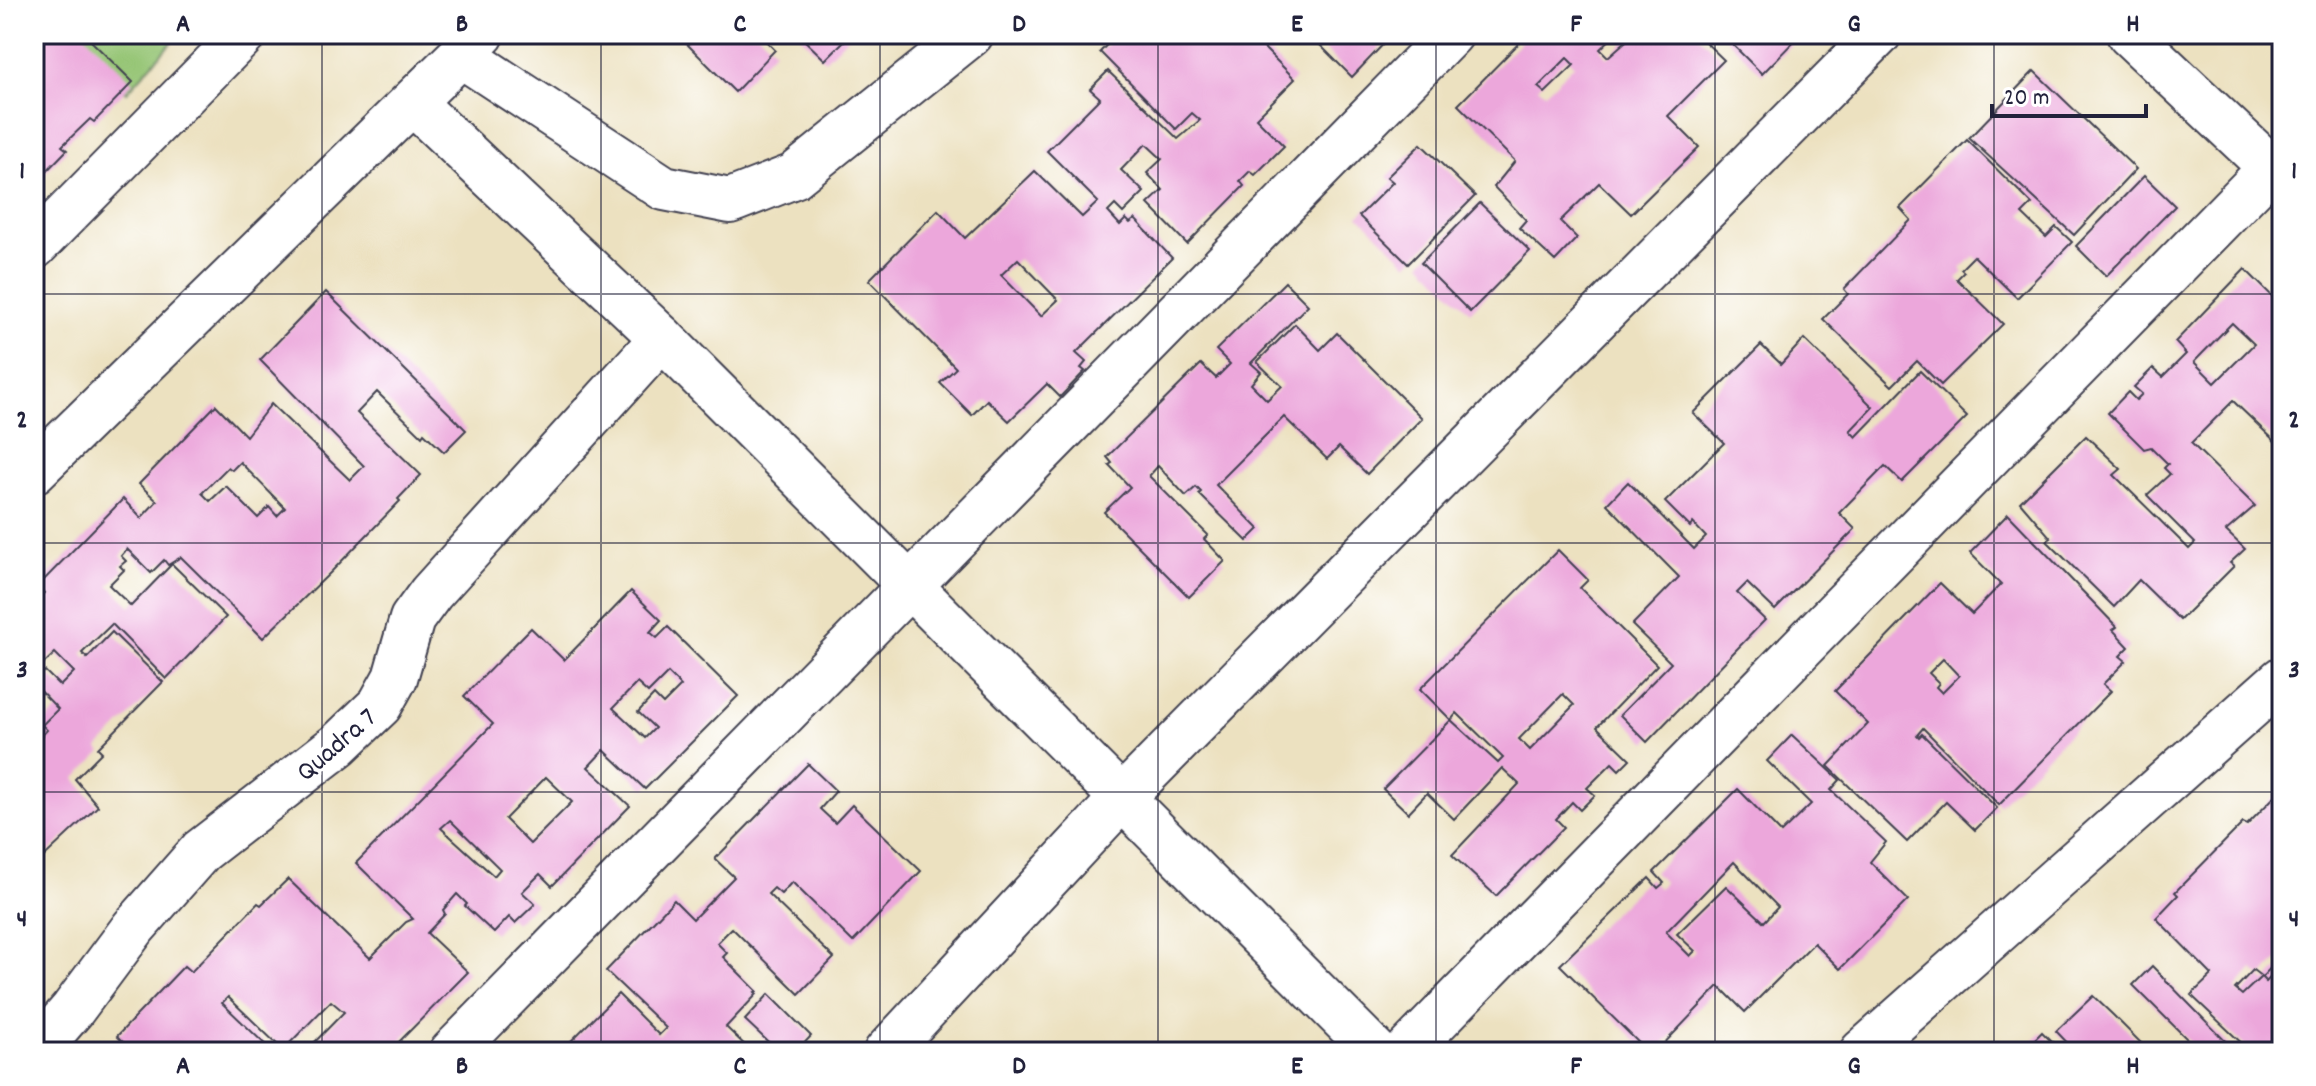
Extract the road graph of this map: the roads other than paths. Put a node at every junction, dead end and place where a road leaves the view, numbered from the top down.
1 (244, 34) edge
2 (971, 34) edge
3 (1451, 34) edge
4 (1879, 34) edge
5 (2129, 34) edge
6 (472, 44) edge
7 (413, 103) junction
8 (2277, 173) edge
9 (34, 247) edge
10 (662, 338) junction
11 (34, 471) edge
12 (909, 585) junction
13 (2282, 679) edge
14 (1122, 798) junction
15 (36, 1052) edge
16 (452, 1052) edge
17 (886, 1052) edge
18 (1376, 1052) edge
19 (1406, 1052) edge
20 (1862, 1052) edge

1 - 9 street
2 - 6 street
3 - 12 street
4 - 14 street
5 - 8 street
6 - 7 street
7 - 10 street
7 - 11 street
8 - 19 street
10 - 12 street
10 - 15 street, Quadra 7
12 - 14 street
12 - 16 street
13 - 20 street
14 - 17 street
14 - 18 street

